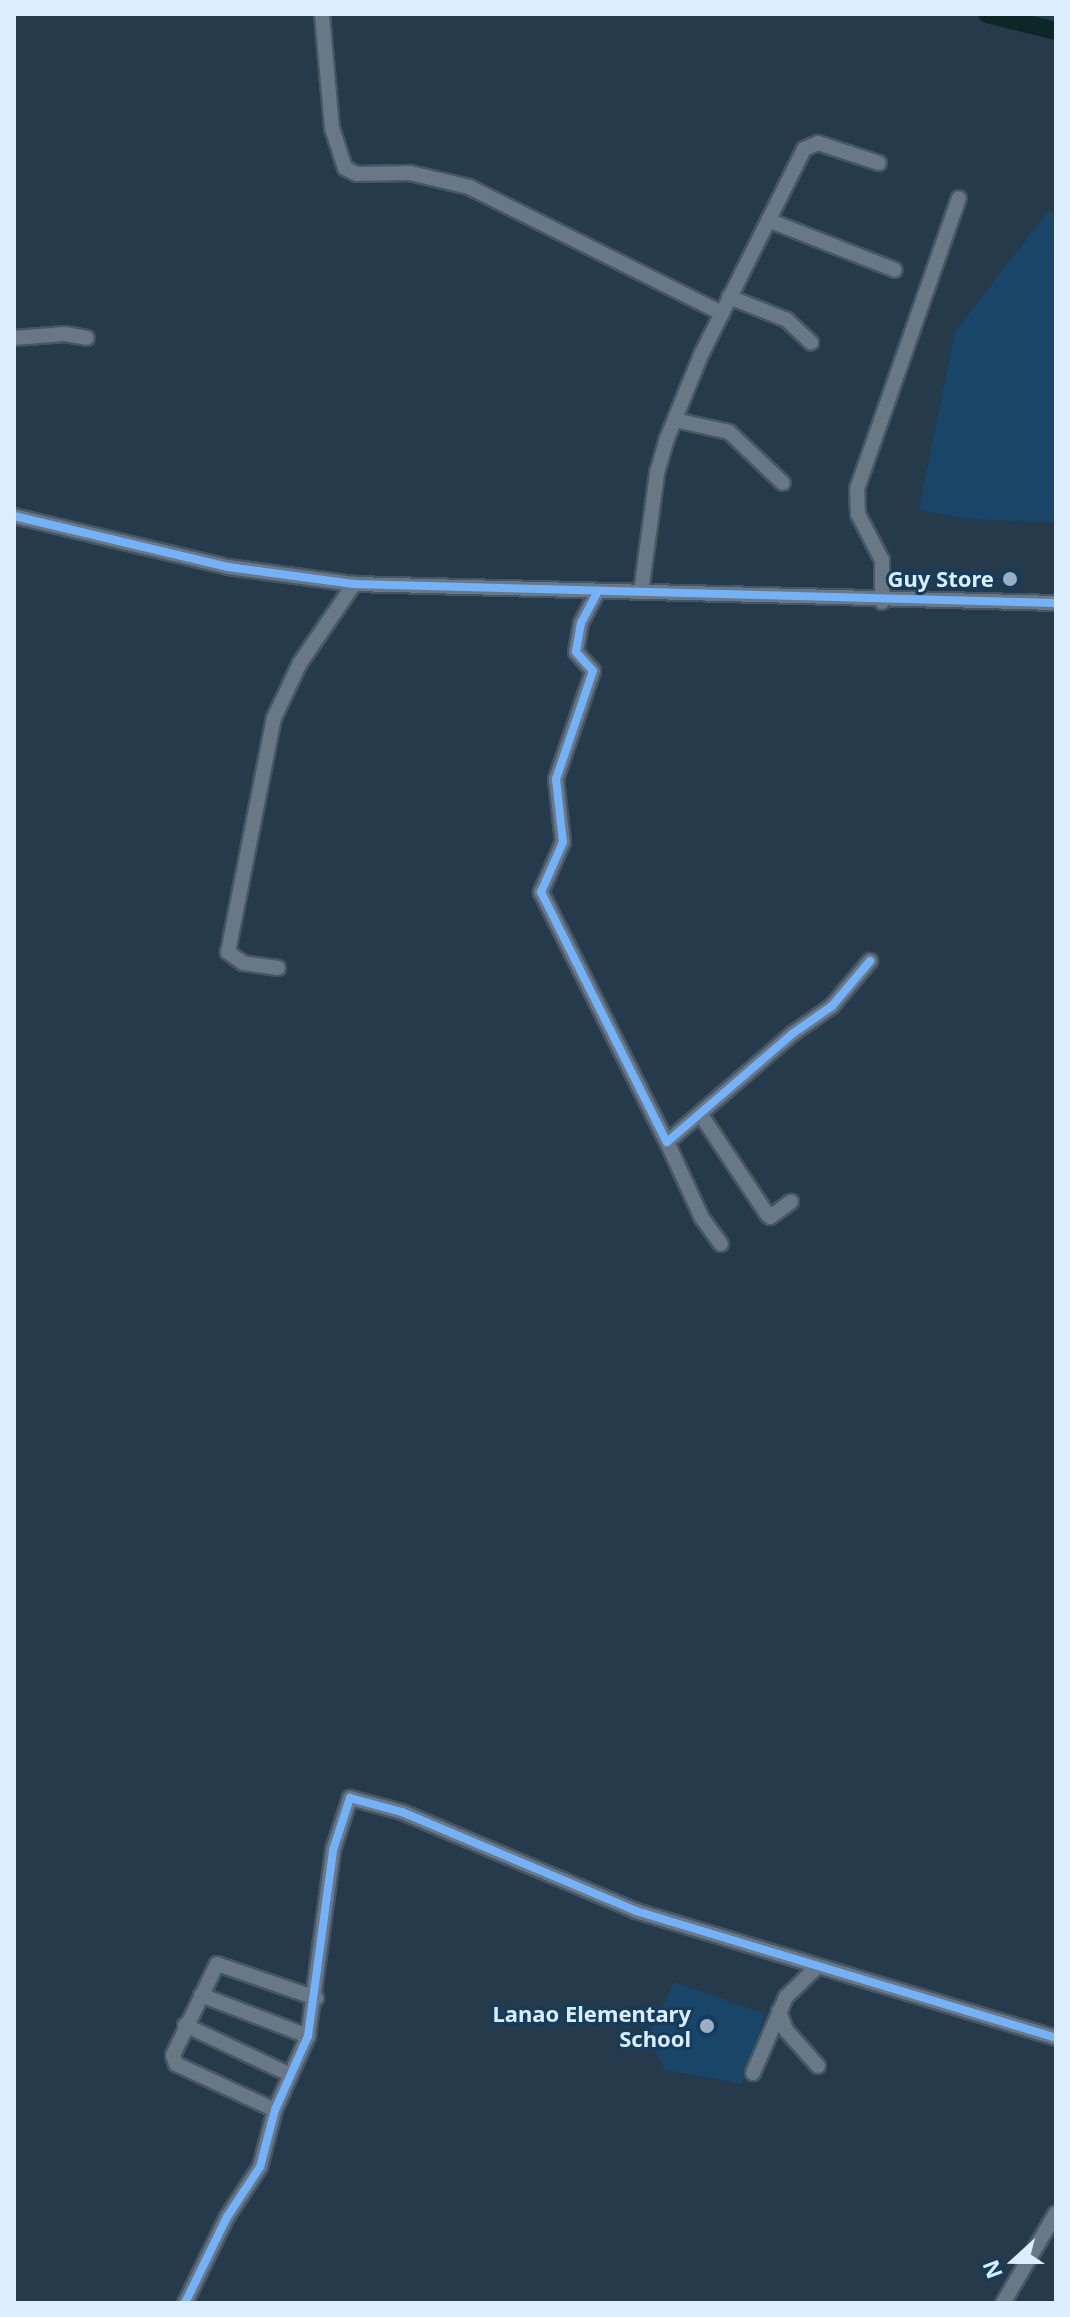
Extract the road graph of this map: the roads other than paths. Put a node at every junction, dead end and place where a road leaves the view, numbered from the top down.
1 (322, 14) edge
2 (879, 163) dead end
3 (959, 198) dead end
4 (768, 220) junction
5 (895, 270) dead end
6 (729, 297) junction
7 (722, 313) junction
8 (14, 338) edge
9 (87, 338) dead end
10 (811, 342) dead end
11 (675, 420) junction
12 (783, 483) dead end
13 (14, 516) edge
14 (354, 584) junction
15 (598, 591) junction
16 (641, 592) junction
17 (882, 602) junction
18 (1056, 603) edge
19 (870, 961) dead end
20 (278, 968) dead end
21 (701, 1115) junction
22 (667, 1142) junction
23 (791, 1202) dead end
24 (721, 1244) dead end
25 (816, 1968) junction
26 (201, 1995) junction
27 (316, 1998) junction
28 (779, 2011) junction
29 (185, 2025) junction
30 (308, 2036) junction
31 (1056, 2038) edge
32 (818, 2066) dead end
33 (753, 2073) dead end
34 (291, 2075) junction
35 (275, 2110) junction
36 (1056, 2213) edge
37 (185, 2303) edge
38 (1003, 2303) edge

1 - 7 street
2 - 4 street
3 - 17 street
4 - 5 street
4 - 6 street
6 - 7 street
6 - 10 street
7 - 11 street
8 - 9 street
11 - 12 street
11 - 16 street
13 - 14 street
14 - 15 street
14 - 20 street
15 - 16 street
15 - 22 street
16 - 17 street
17 - 18 street
19 - 21 street
21 - 22 street
21 - 23 street
22 - 24 street
25 - 27 street
25 - 28 street
25 - 31 street
26 - 27 street
26 - 29 street
26 - 30 street
27 - 30 street
28 - 32 street
28 - 33 street
29 - 34 street
29 - 35 street
30 - 34 street
34 - 35 street
35 - 37 street
36 - 38 street

